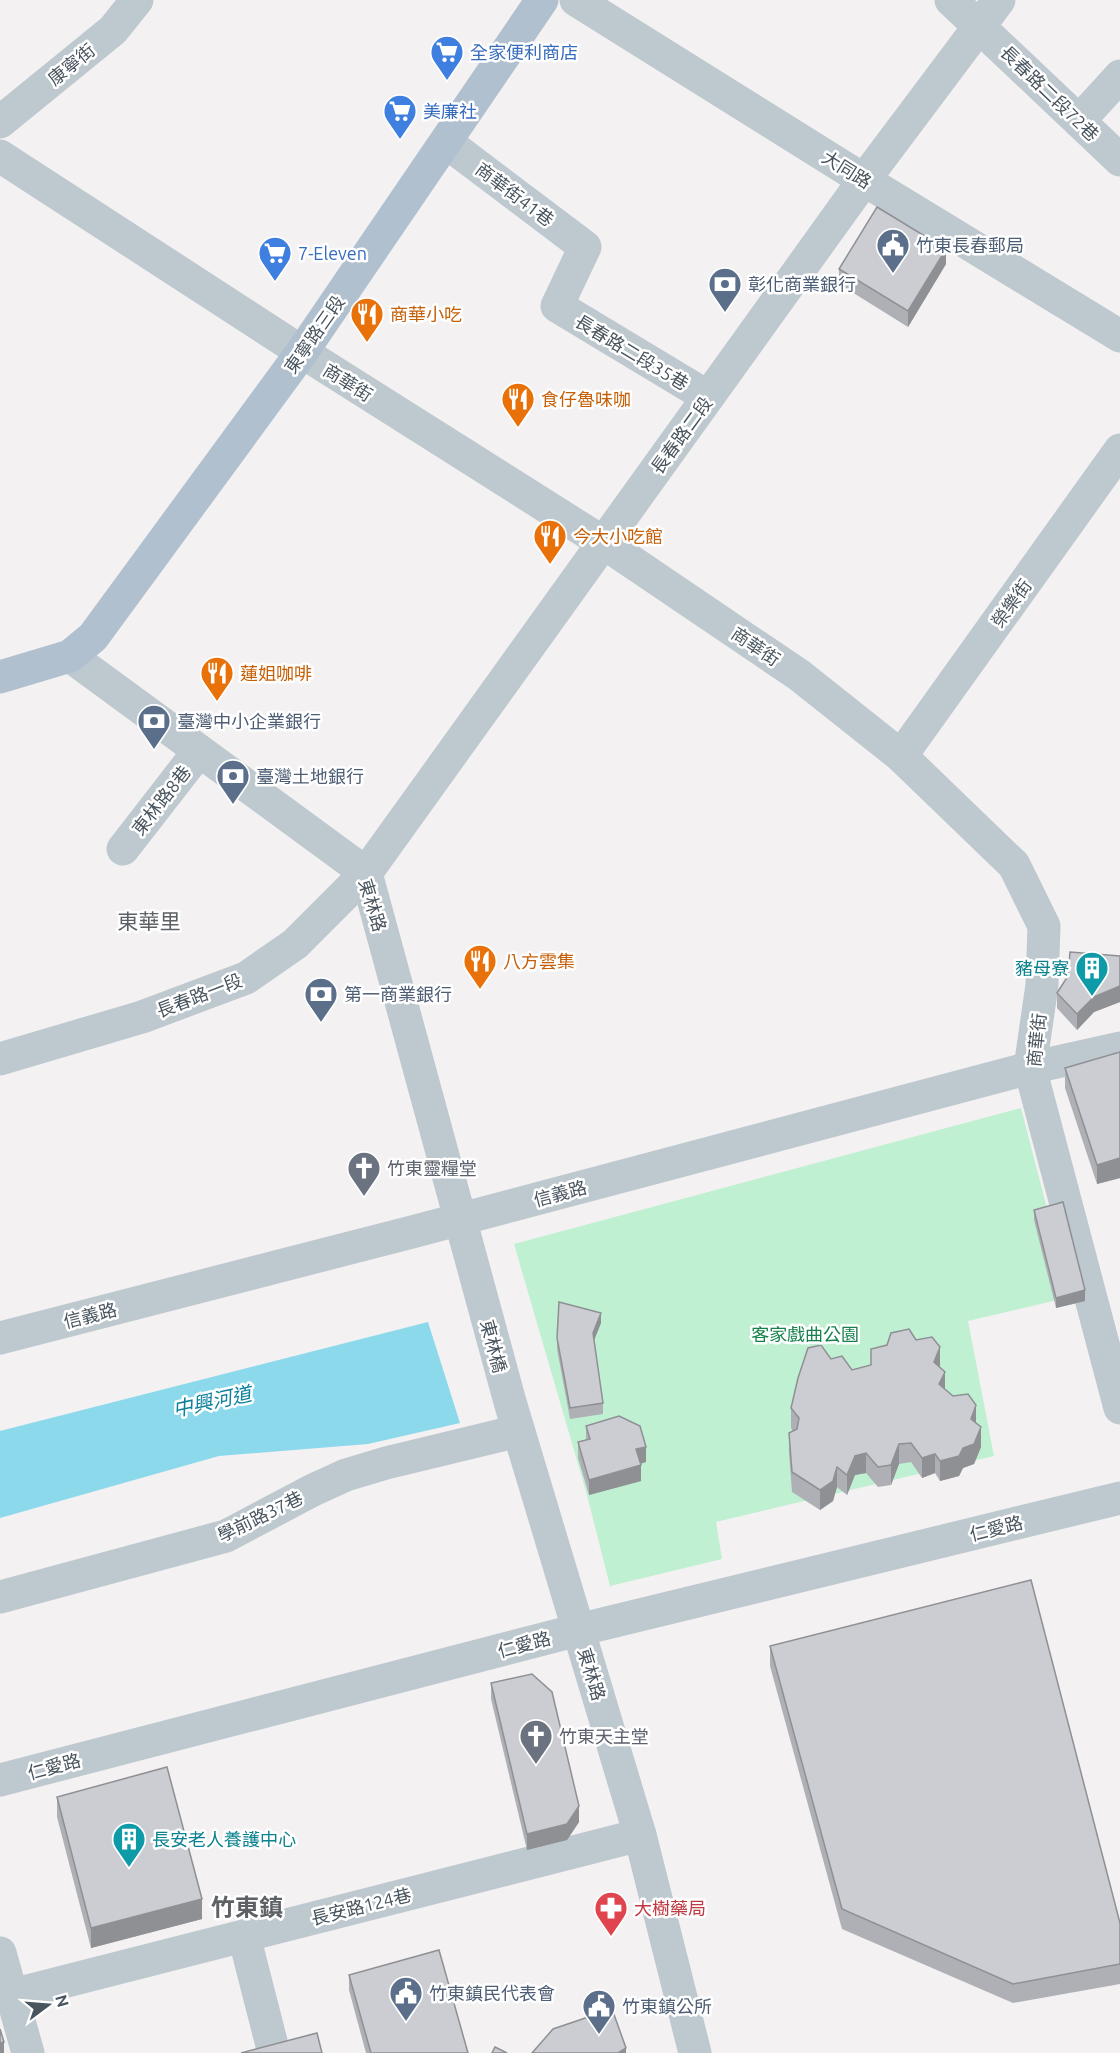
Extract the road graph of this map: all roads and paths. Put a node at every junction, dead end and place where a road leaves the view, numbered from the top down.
1 (136, 0) edge
2 (542, 0) edge
3 (576, 0) edge
4 (951, 0) edge
5 (999, 0) edge
6 (979, 26) junction
7 (1120, 76) edge
8 (1079, 121) junction
9 (0, 123) edge
10 (446, 142) junction
11 (0, 156) edge
12 (1120, 160) edge
13 (864, 180) junction
14 (557, 306) joint
15 (1120, 336) edge
16 (302, 352) junction
17 (708, 397) junction
18 (1120, 450) edge
19 (603, 543) junction
20 (70, 656) junction
21 (0, 677) edge
22 (199, 751) junction
23 (901, 756) junction
24 (123, 849) dead end
25 (366, 873) junction
26 (1120, 1048) edge
27 (0, 1059) edge
28 (1030, 1068) junction
29 (459, 1220) junction
30 (479, 1289) joint
31 (0, 1338) edge
32 (1120, 1408) edge
33 (514, 1417) junction
34 (1120, 1498) edge
35 (0, 1597) edge
36 (578, 1630) junction
37 (0, 1780) edge
38 (640, 1835) junction
39 (244, 1936) junction
40 (0, 1953) edge
41 (12, 1995) junction
42 (28, 2053) edge
43 (274, 2053) edge
44 (695, 2053) edge

1 - 9 street, 康寧街
2 - 10 main road, 東寧路三段
3 - 13 street, 大同路
4 - 6 street, 長春路二段72巷
5 - 6 street, 長春路二段
6 - 8 street, 長春路二段72巷
6 - 13 street, 長春路二段
7 - 8 street
8 - 12 street, 長春路二段72巷
10 - 14 street, 商華街41巷
10 - 16 main road, 東寧路三段
11 - 16 street, 商華街
13 - 15 street, 大同路
13 - 17 street, 長春路二段
14 - 17 street, 長春路二段35巷
16 - 19 street, 商華街
16 - 20 main road, 東寧路三段
17 - 19 street, 長春路二段
18 - 23 street, 榮樂街
19 - 23 street, 商華街
19 - 25 street, 長春路二段
20 - 21 main road
20 - 22 street, 東林路
22 - 24 street, 東林路8巷
22 - 25 street, 東林路
23 - 28 street, 商華街
25 - 27 street, 長春路一段
25 - 29 street, 東林路
26 - 28 street, 信義路
28 - 29 street, 信義路
28 - 32 street, 商華街
29 - 30 street, 東林路
29 - 31 street, 信義路
30 - 33 street, 東林橋
33 - 35 street, 學前路37巷
33 - 36 street, 東林路
34 - 36 street, 仁愛路
36 - 37 street, 仁愛路
36 - 38 street, 東林路
38 - 39 street, 長安路124巷
38 - 44 street, 東林路
39 - 41 street, 長安路124巷
39 - 43 street
40 - 41 street
41 - 42 street

